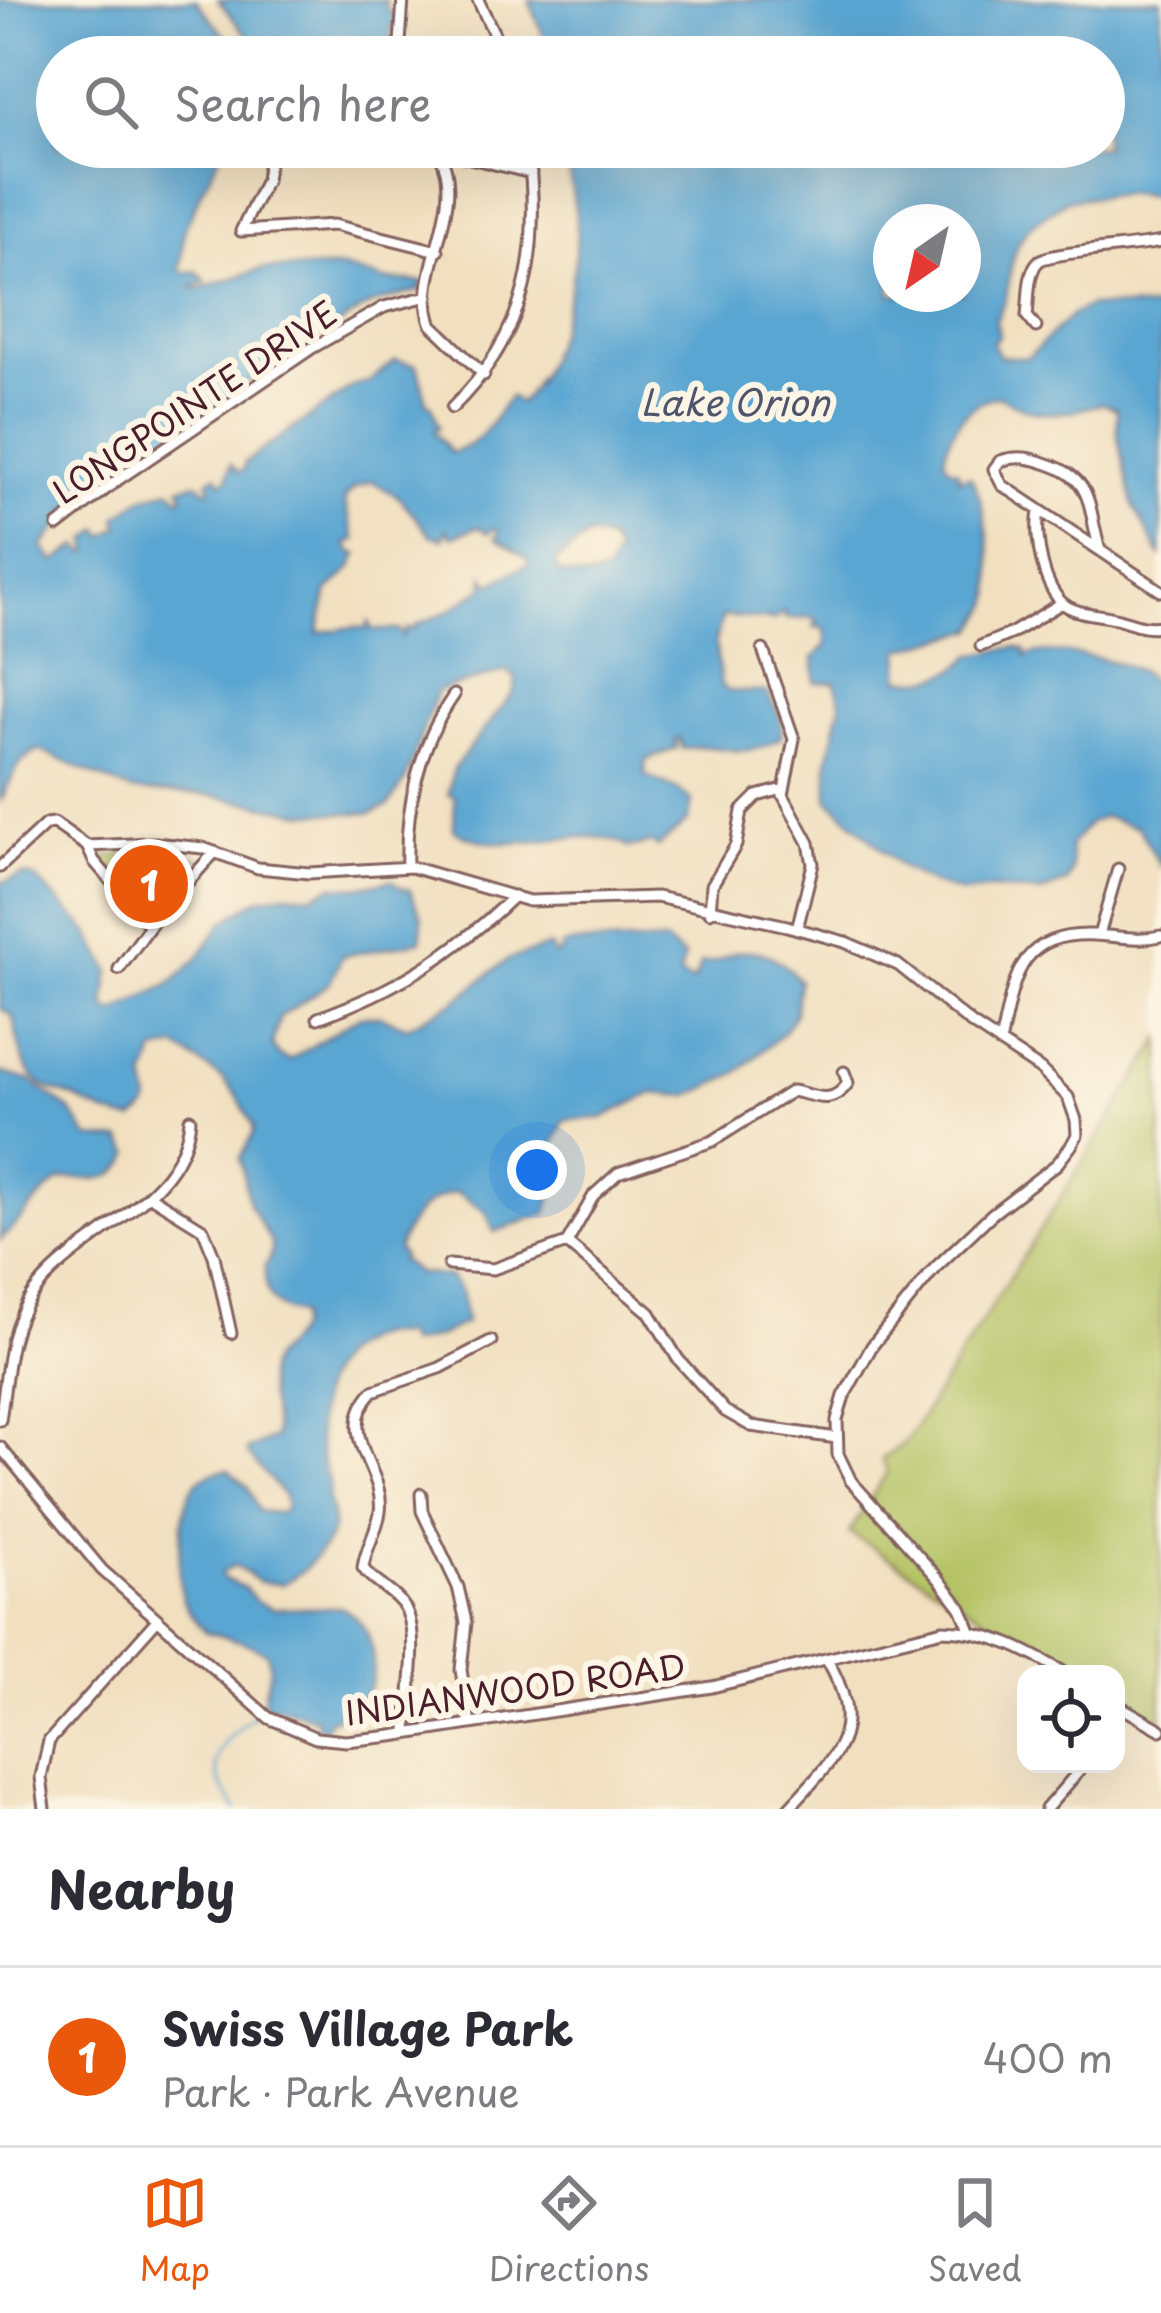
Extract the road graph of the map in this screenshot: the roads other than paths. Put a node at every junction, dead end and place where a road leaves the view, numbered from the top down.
1 (404, 0) edge
2 (478, 0) edge
3 (401, 36) edge
4 (496, 36) edge
5 (268, 168) edge
6 (442, 168) edge
7 (511, 168) edge
8 (530, 168) edge
9 (531, 173) junction
10 (442, 229) junction
11 (1161, 242) edge
12 (418, 243) junction
13 (438, 251) junction
14 (428, 296) junction
15 (1036, 326) dead end
16 (484, 375) junction
17 (452, 407) dead end
18 (1039, 512) junction
19 (58, 526) dead end
20 (1100, 550) junction
21 (1161, 591) edge
22 (1062, 603) junction
23 (1161, 626) edge
24 (981, 646) dead end
25 (763, 650) dead end
26 (454, 695) dead end
27 (783, 789) junction
28 (87, 846) junction
29 (214, 852) junction
30 (0, 866) edge
31 (407, 868) junction
32 (1118, 869) dead end
33 (514, 896) junction
34 (710, 911) junction
35 (150, 926) junction
36 (796, 929) junction
37 (1099, 935) junction
38 (1161, 935) edge
39 (119, 969) dead end
40 (318, 1018) dead end
41 (1000, 1042) junction
42 (844, 1072) dead end
43 (190, 1119) dead end
44 (149, 1196) junction
45 (567, 1243) junction
46 (449, 1264) dead end
47 (231, 1333) dead end
48 (491, 1341) dead end
49 (0, 1420) edge
50 (837, 1438) junction
51 (0, 1447) edge
52 (421, 1494) dead end
53 (156, 1621) junction
54 (971, 1631) junction
55 (827, 1659) junction
56 (1052, 1665) edge
57 (1125, 1709) edge
58 (470, 1724) junction
59 (1161, 1730) edge
60 (407, 1734) junction
61 (1076, 1773) edge
62 (45, 1809) edge
63 (788, 1809) edge
64 (1046, 1809) edge

1 - 3 street
2 - 4 street
5 - 12 street
6 - 10 street
7 - 9 street
8 - 9 street
9 - 16 street
10 - 12 street
10 - 13 street
11 - 15 street
12 - 13 street
13 - 14 street
14 - 16 street
14 - 19 street, LONGPOINTE DRIVE
16 - 17 street
18 - 20 street
18 - 20 street
18 - 22 street
20 - 21 street
22 - 23 street
22 - 24 street
25 - 27 street
26 - 31 street
27 - 34 street
27 - 36 street
28 - 29 street
28 - 30 street
28 - 35 street
29 - 31 street
29 - 35 street
31 - 33 street
32 - 37 street
33 - 34 street
33 - 40 street
34 - 36 street
35 - 39 street
36 - 41 street
37 - 38 street
37 - 41 street
41 - 50 street
42 - 45 street
43 - 44 street
44 - 47 street
44 - 49 street
45 - 46 street
45 - 50 street
48 - 60 street
50 - 54 street
51 - 53 street, INDIANWOOD ROAD
52 - 58 street
53 - 60 street, INDIANWOOD ROAD
53 - 62 street
54 - 55 street, INDIANWOOD ROAD
54 - 56 street, INDIANWOOD ROAD
55 - 58 street, INDIANWOOD ROAD
55 - 63 street
57 - 59 street
58 - 60 street, INDIANWOOD ROAD
61 - 64 street

